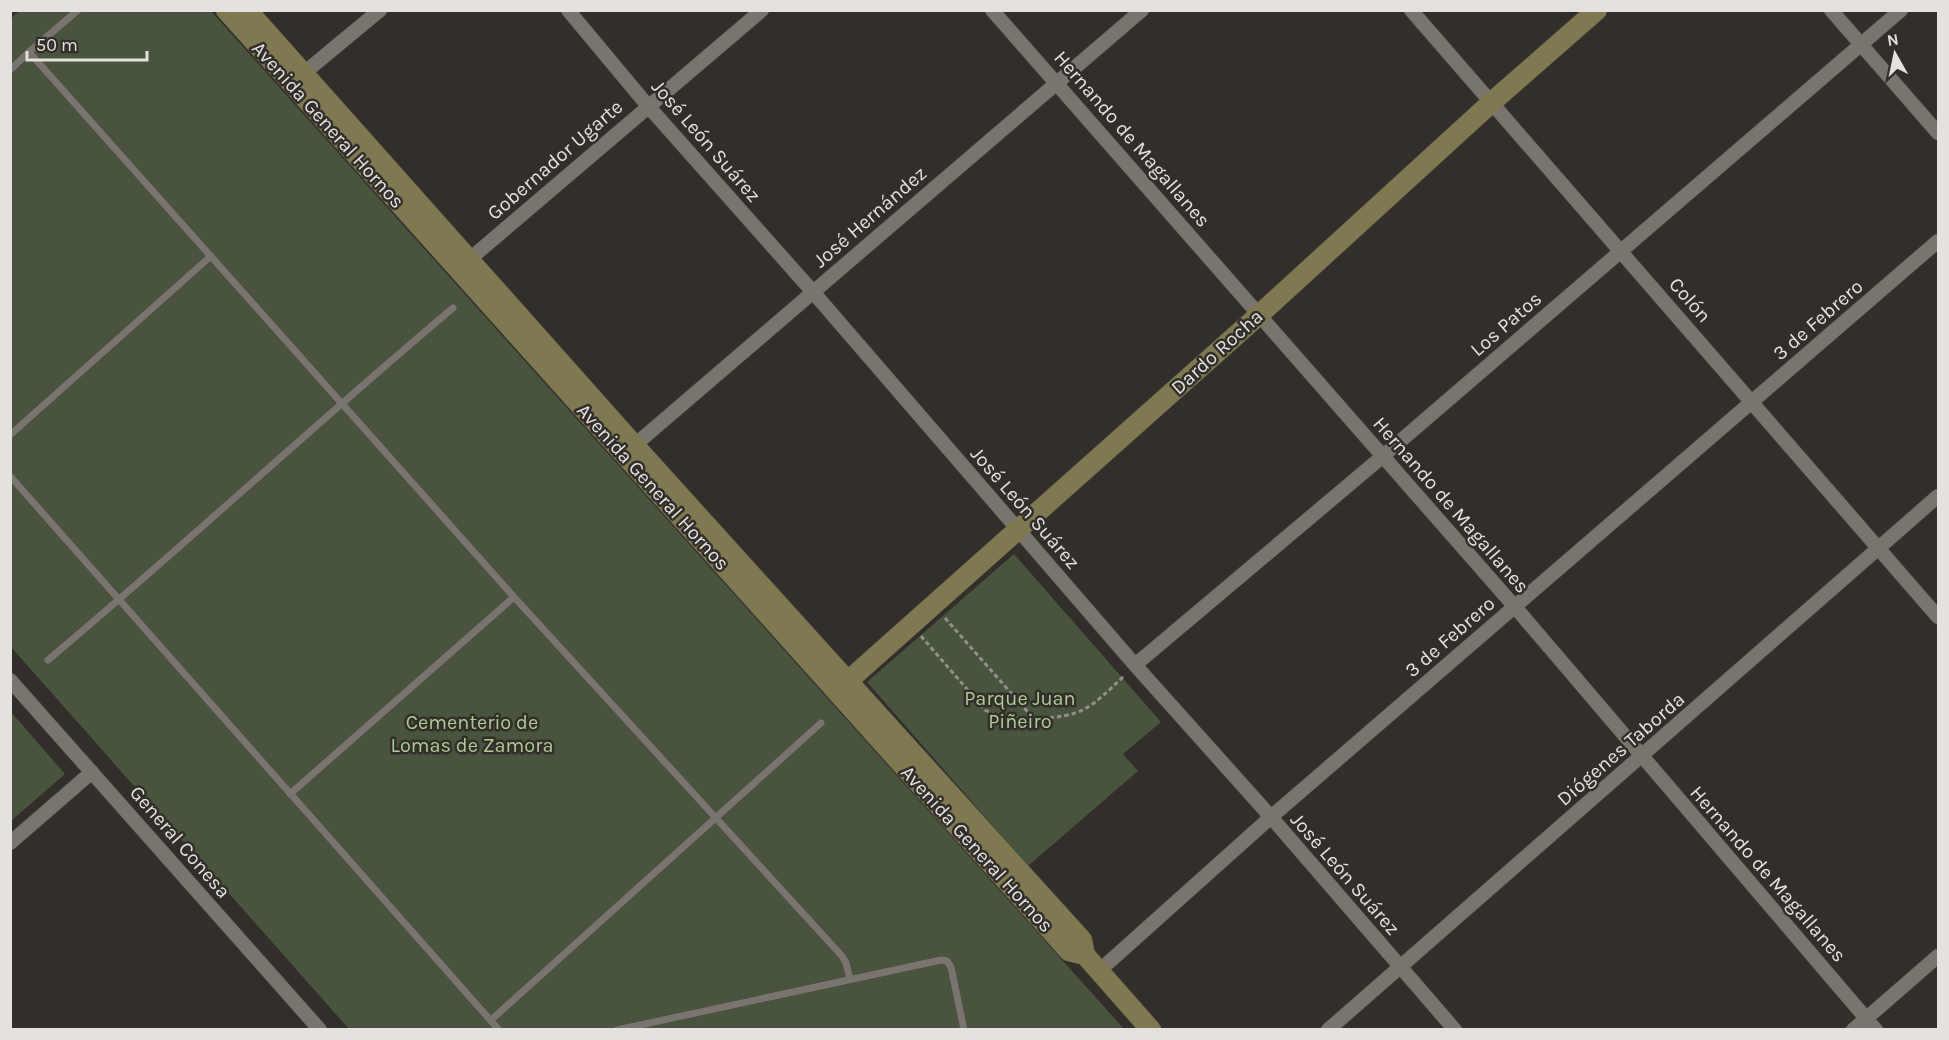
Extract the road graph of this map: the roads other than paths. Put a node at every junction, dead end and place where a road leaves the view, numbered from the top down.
1 (78, 10) edge
2 (226, 10) edge
3 (247, 10) edge
4 (380, 10) edge
5 (568, 10) edge
6 (762, 10) edge
7 (992, 10) edge
8 (1142, 10) edge
9 (1411, 10) edge
10 (1597, 10) edge
11 (1831, 10) edge
12 (1902, 10) edge
13 (1861, 46) junction
14 (29, 52) junction
15 (10, 70) edge
16 (297, 79) junction
17 (1057, 83) junction
18 (1492, 102) junction
19 (648, 106) junction
20 (1938, 133) edge
21 (1938, 241) edge
22 (1621, 250) junction
23 (211, 256) junction
24 (463, 264) junction
25 (813, 292) junction
26 (453, 308) dead end
27 (1260, 314) junction
28 (341, 402) junction
29 (1753, 402) junction
30 (10, 435) edge
31 (629, 450) junction
32 (1383, 456) junction
33 (10, 476) edge
34 (1938, 496) edge
35 (1018, 528) junction
36 (1880, 549) junction
37 (514, 597) junction
38 (120, 599) junction
39 (1515, 607) junction
40 (1938, 617) edge
41 (48, 660) dead end
42 (1135, 665) junction
43 (10, 680) edge
44 (842, 686) junction
45 (821, 723) dead end
46 (1642, 756) junction
47 (92, 772) junction
48 (290, 794) junction
49 (1271, 818) junction
50 (716, 819) junction
51 (10, 843) edge
52 (1938, 956) edge
53 (1399, 966) junction
54 (1099, 971) junction
55 (850, 979) junction
56 (1866, 1018) junction
57 (491, 1020) junction
58 (320, 1029) edge
59 (499, 1029) edge
60 (617, 1029) edge
61 (964, 1029) edge
62 (1151, 1029) edge
63 (1328, 1029) edge
64 (1455, 1029) edge
65 (1853, 1029) edge
66 (1876, 1029) edge

1 - 14 lane
2 - 16 main road, Avenida General Hornos
3 - 16 main road, Avenida General Hornos
4 - 16 street
5 - 19 street, José León Suárez
6 - 19 street, Gobernador Ugarte
7 - 17 street, Hernando de Magallanes
8 - 17 street, José Hernández
9 - 18 street, Colón
10 - 18 main road, Dardo Rocha
11 - 13 street
12 - 13 street, Los Patos
13 - 20 street
13 - 22 street, Los Patos
14 - 15 lane
14 - 23 lane
16 - 24 main road, Avenida General Hornos
17 - 25 street, José Hernández
17 - 27 street, Hernando de Magallanes
18 - 22 street, Colón
18 - 27 main road, Dardo Rocha
19 - 24 street, Gobernador Ugarte
19 - 25 street, José León Suárez
21 - 29 street, 3 de Febrero
22 - 29 street, Colón
22 - 32 street, Los Patos
23 - 28 lane
23 - 30 lane
24 - 31 main road, Avenida General Hornos
25 - 31 street, José Hernández
25 - 35 street, José León Suárez
26 - 28 lane
27 - 32 street, Hernando de Magallanes
27 - 35 main road, Dardo Rocha
28 - 37 lane
28 - 38 lane
29 - 36 street, Colón
29 - 39 street, 3 de Febrero
31 - 44 main road, Avenida General Hornos
32 - 39 street, Hernando de Magallanes
32 - 42 street, Los Patos
33 - 38 lane
34 - 36 street, Diógenes Taborda
35 - 42 street, José León Suárez
35 - 44 main road, Dardo Rocha
36 - 40 street, Colón
36 - 46 street, Diógenes Taborda
37 - 48 lane
37 - 50 lane
38 - 41 lane
38 - 48 lane
39 - 46 street, Hernando de Magallanes
39 - 49 street, 3 de Febrero
42 - 49 street, José León Suárez
43 - 47 street, General Conesa
44 - 54 main road, Avenida General Hornos
45 - 50 lane
46 - 53 street, Diógenes Taborda
46 - 56 street, Hernando de Magallanes
47 - 51 street
47 - 58 street, General Conesa
48 - 57 lane
49 - 53 street, José León Suárez
49 - 54 street, 3 de Febrero
50 - 55 lane
50 - 57 lane
52 - 56 street
53 - 63 street, Diógenes Taborda
53 - 64 street, José León Suárez
54 - 62 main road, Avenida General Hornos
55 - 60 lane
55 - 61 lane
56 - 65 street
56 - 66 street, Hernando de Magallanes
57 - 59 lane

